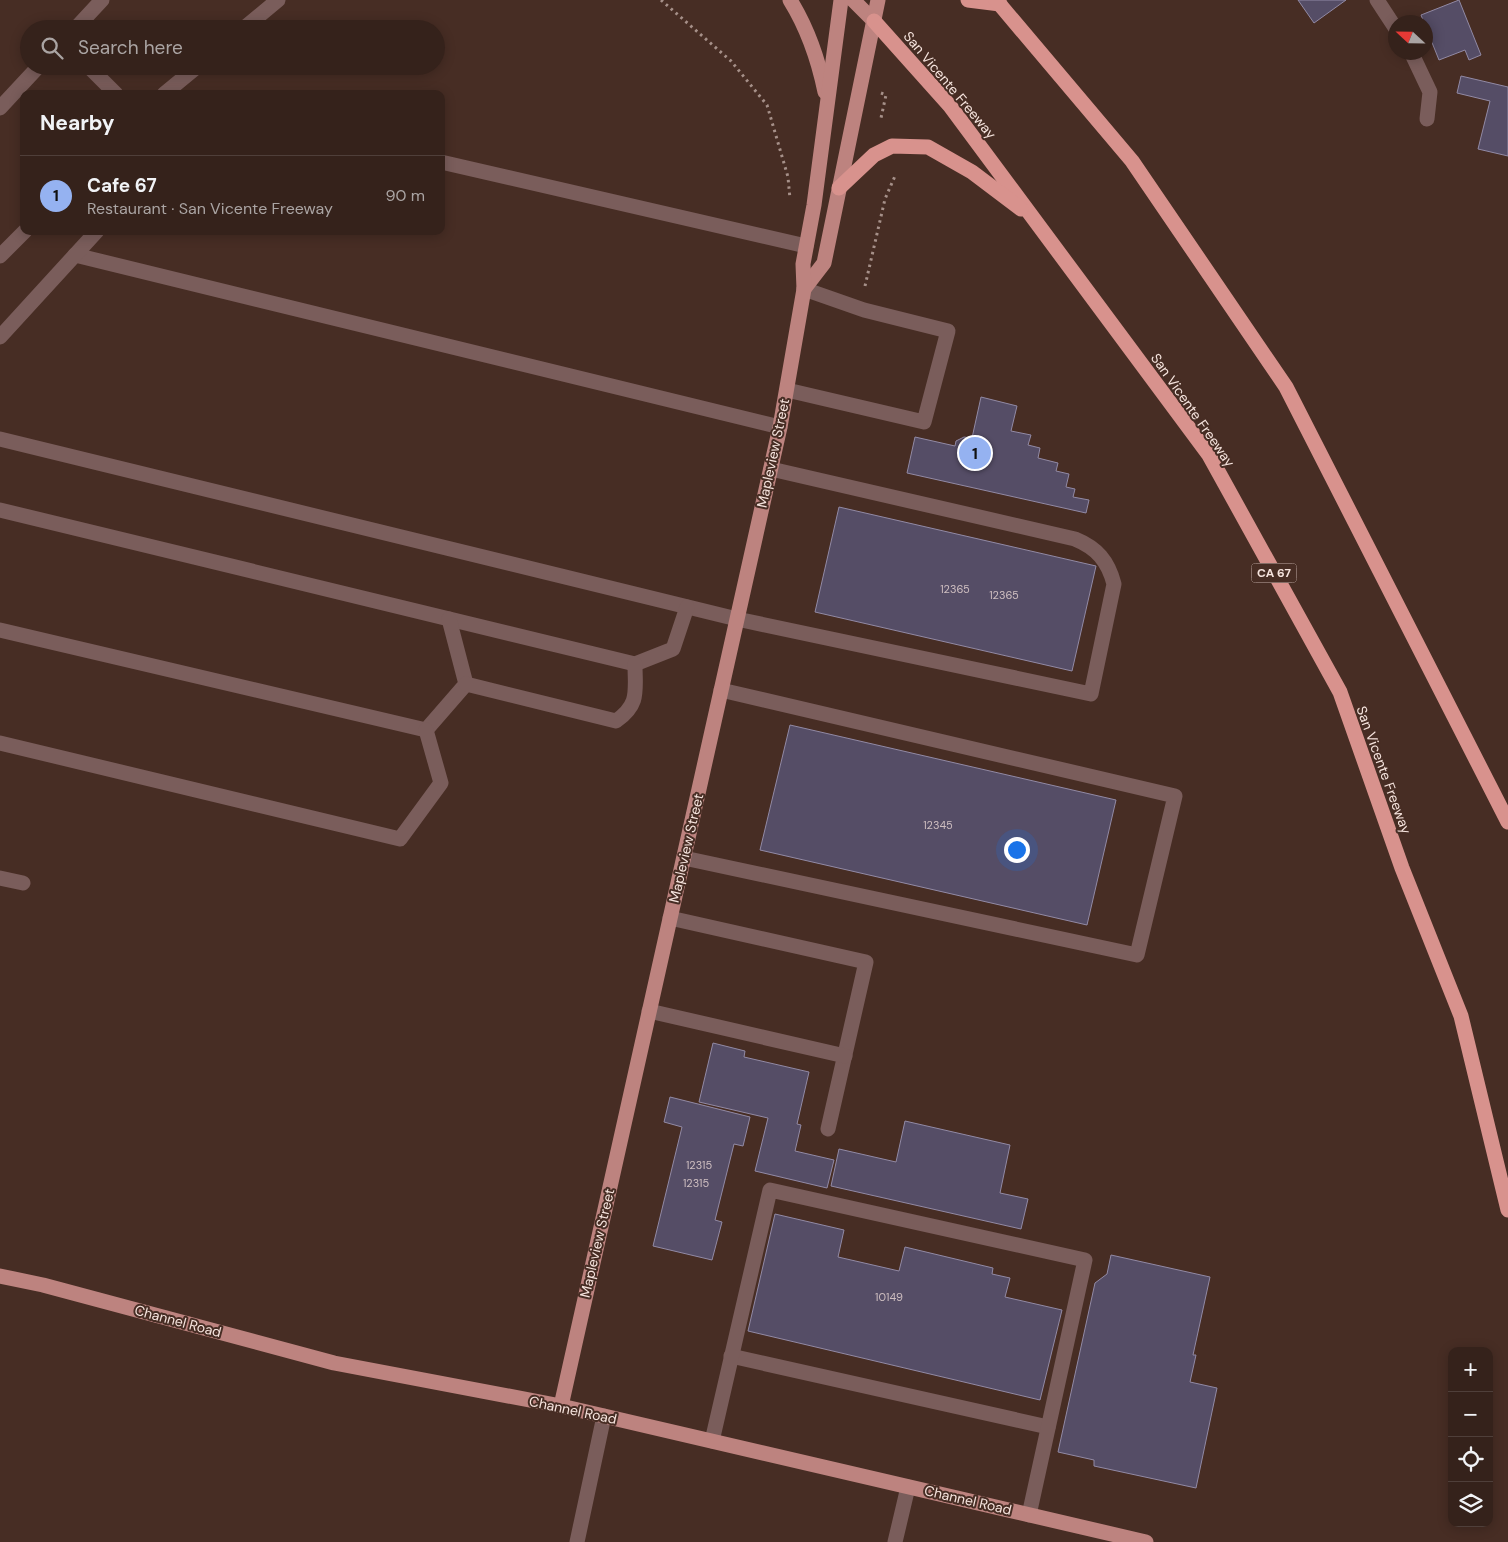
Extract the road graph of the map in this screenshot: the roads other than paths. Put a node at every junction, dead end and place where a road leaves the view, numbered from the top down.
1 (102, 0) edge
2 (278, 0) edge
3 (790, 0) edge
4 (841, 0) edge
5 (853, 0) edge
6 (878, 0) edge
7 (968, 0) edge
8 (1377, 0) edge
9 (998, 2) edge
10 (1388, 17) edge
11 (83, 20) edge
12 (254, 20) edge
13 (874, 22) junction
14 (1415, 60) edge
15 (31, 75) edge
16 (97, 75) edge
17 (187, 75) edge
18 (112, 90) edge
19 (169, 90) edge
20 (828, 100) junction
21 (0, 108) edge
22 (1427, 119) dead end
23 (445, 163) edge
24 (839, 188) junction
25 (1035, 219) junction
26 (21, 235) edge
27 (93, 235) edge
28 (806, 246) junction
29 (75, 255) junction
30 (0, 256) edge
31 (804, 289) junction
32 (0, 337) edge
33 (787, 390) junction
34 (780, 427) junction
35 (0, 439) edge
36 (771, 469) junction
37 (0, 510) edge
38 (687, 607) junction
39 (449, 619) junction
40 (737, 619) junction
41 (0, 630) edge
42 (635, 664) junction
43 (466, 684) junction
44 (721, 690) junction
45 (426, 730) junction
46 (0, 743) edge
47 (1508, 822) edge
48 (684, 858) junction
49 (0, 878) edge
50 (23, 883) dead end
51 (670, 918) junction
52 (649, 1011) junction
53 (845, 1056) junction
54 (828, 1130) dead end
55 (1508, 1210) edge
56 (0, 1276) edge
57 (732, 1356) junction
58 (561, 1406) junction
59 (604, 1416) junction
60 (1048, 1428) junction
61 (712, 1441) junction
62 (908, 1487) junction
63 (1029, 1515) junction
64 (577, 1542) edge
65 (896, 1542) edge
66 (1146, 1542) edge

1 - 11 lane
2 - 12 lane
3 - 20 main road
4 - 20 main road, Mapleview Street
5 - 13 main road, CA 67
6 - 13 main road, Mapleview Street
7 - 9 highway
8 - 10 lane
9 - 47 highway
13 - 24 main road, Mapleview Street
13 - 25 highway, San Vicente Freeway / CA 67
14 - 22 lane
15 - 21 lane
16 - 18 lane
17 - 19 lane
20 - 28 main road, Mapleview Street
23 - 28 lane
24 - 25 highway
24 - 31 main road, Mapleview Street
25 - 55 highway, San Vicente Freeway / CA 67
26 - 30 lane
27 - 29 lane
28 - 31 main road, Mapleview Street
29 - 32 lane
29 - 34 lane
31 - 33 main road, Mapleview Street
31 - 33 lane
33 - 34 main road, Mapleview Street
34 - 36 main road, Mapleview Street
35 - 38 lane
36 - 40 main road, Mapleview Street
36 - 40 lane
37 - 39 lane
38 - 40 lane
38 - 42 lane
39 - 42 lane
39 - 43 lane
40 - 44 main road, Mapleview Street
41 - 45 lane
42 - 43 lane
43 - 45 lane
44 - 48 main road, Mapleview Street
44 - 48 lane
45 - 46 lane
48 - 51 main road, Mapleview Street
49 - 50 lane
51 - 52 main road, Mapleview Street
51 - 53 lane
52 - 53 lane
52 - 58 main road, Mapleview Street
53 - 54 lane
56 - 58 main road, Channel Road
57 - 60 lane
57 - 60 lane
57 - 61 lane
58 - 59 main road, Channel Road
59 - 61 main road, Channel Road
59 - 64 lane
60 - 63 lane
61 - 62 main road, Channel Road
62 - 63 main road, Channel Road
62 - 65 lane
63 - 66 main road, Channel Road

